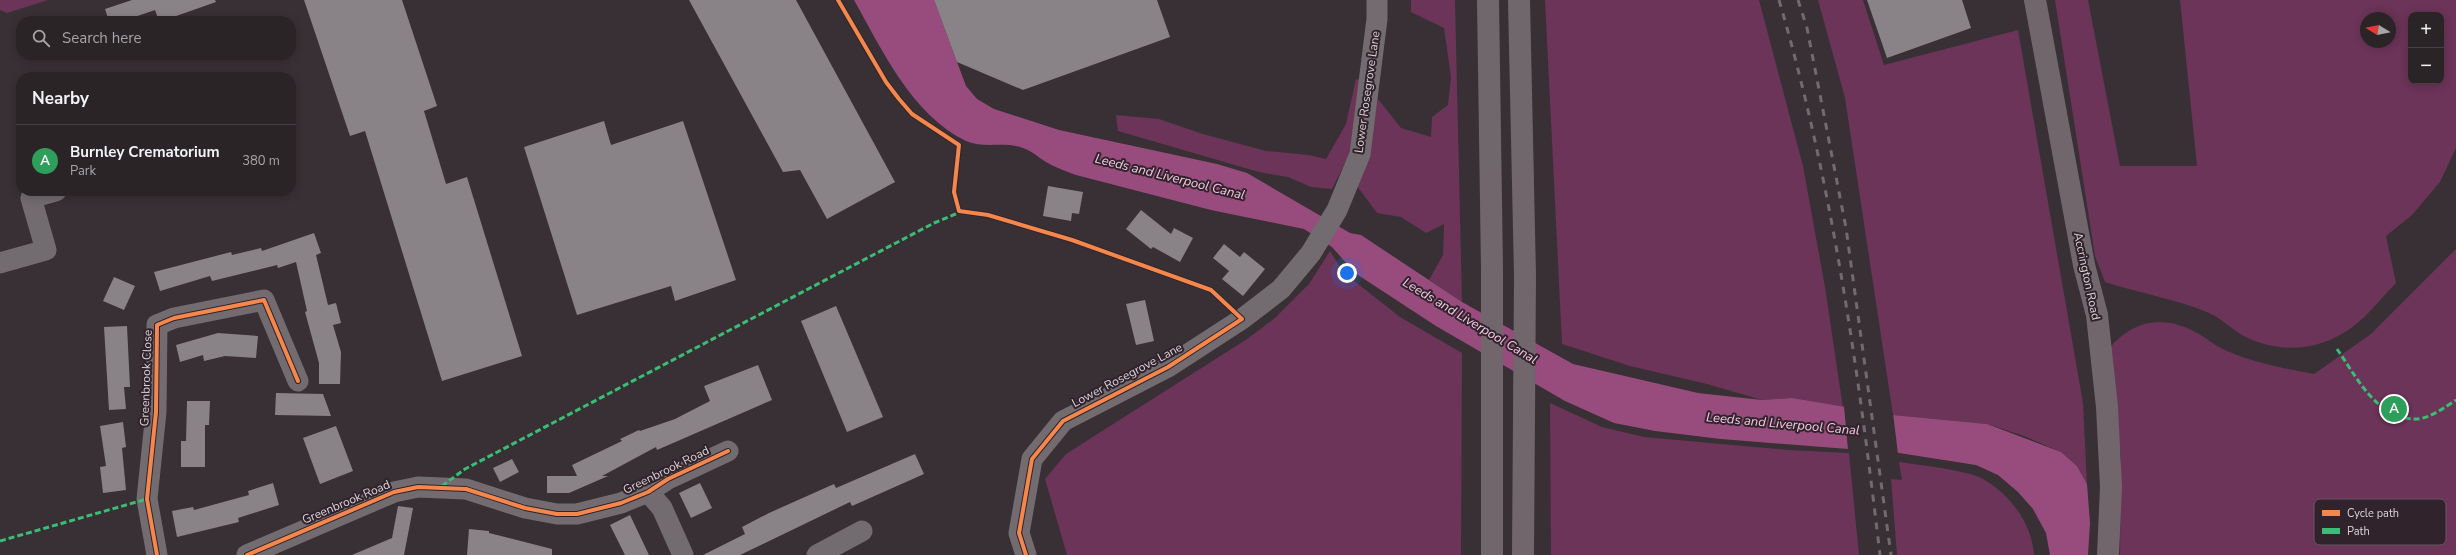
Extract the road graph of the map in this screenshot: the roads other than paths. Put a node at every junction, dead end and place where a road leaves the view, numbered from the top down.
1 (1377, 0) edge
2 (1488, 0) edge
3 (1519, 0) edge
4 (2035, 0) edge
5 (37, 196) edge
6 (0, 263) edge
7 (298, 381) dead end
8 (728, 451) dead end
9 (648, 492) junction
10 (862, 531) dead end
11 (845, 548) edge
12 (156, 555) edge
13 (247, 555) edge
14 (683, 555) edge
15 (817, 555) edge
16 (1026, 555) edge
17 (1492, 555) edge
18 (1523, 555) edge
19 (2108, 555) edge

1 - 16 street, Lower Rosegrove Lane
2 - 17 highway
3 - 18 highway
4 - 19 highway, Accrington Road
5 - 6 street
7 - 12 street, Greenbrook Close
8 - 9 street, Greenbrook Road
9 - 13 street, Greenbrook Road
9 - 14 street
10 - 11 street
11 - 15 street

